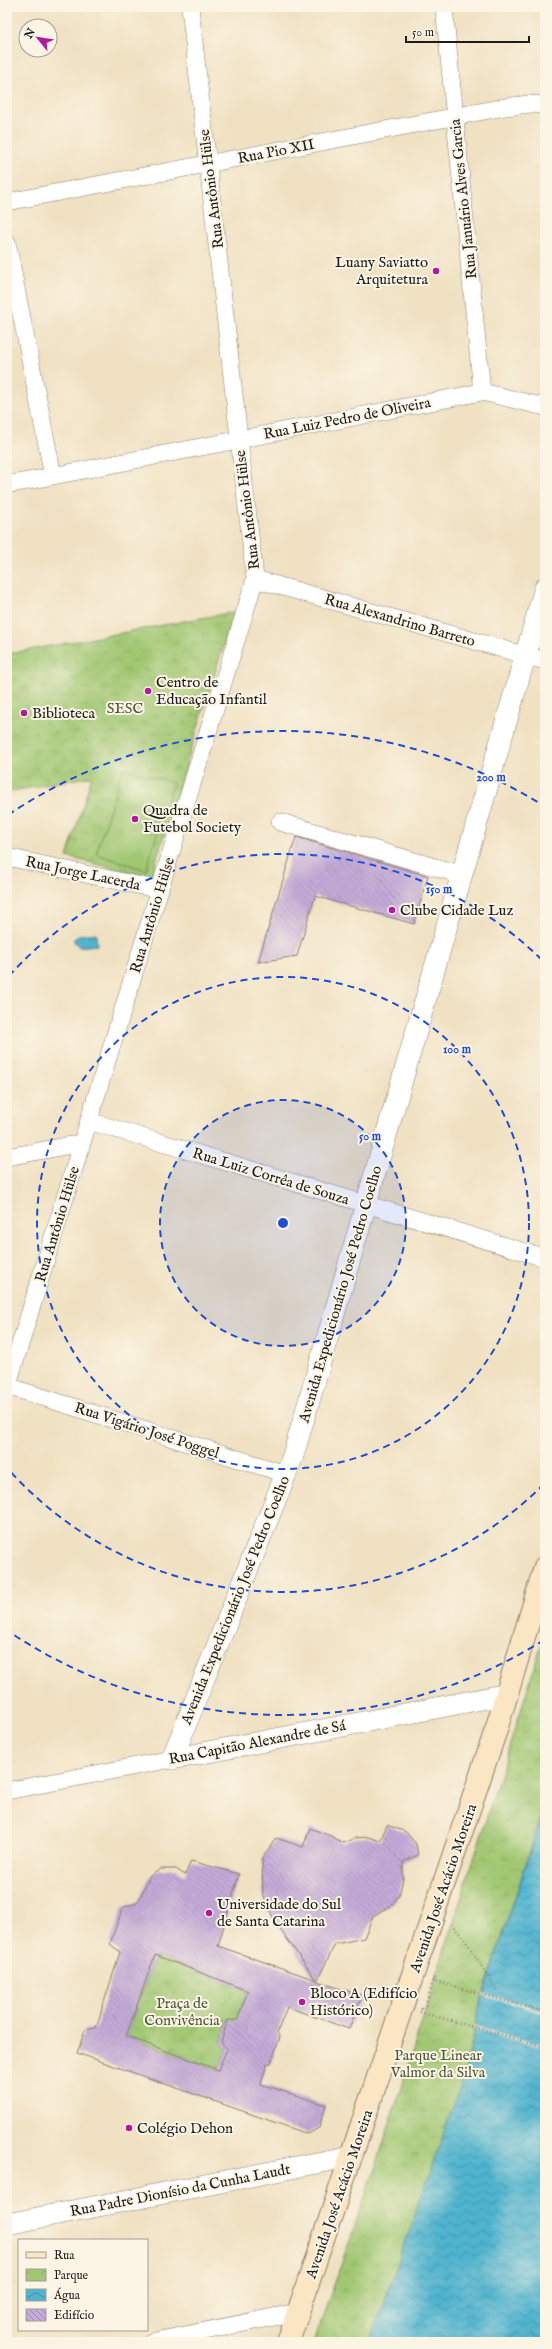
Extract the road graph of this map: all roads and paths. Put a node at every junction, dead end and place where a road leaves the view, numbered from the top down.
1 (190, 7) edge
2 (444, 7) edge
3 (545, 105) edge
4 (455, 117) junction
5 (208, 164) junction
6 (7, 202) edge
7 (7, 242) edge
8 (482, 392) junction
9 (545, 407) edge
10 (239, 439) junction
11 (53, 476) junction
12 (7, 485) edge
13 (255, 579) junction
14 (545, 588) edge
15 (535, 659) edge
16 (280, 822) dead end
17 (7, 857) edge
18 (462, 875) junction
19 (160, 890) junction
20 (89, 1121) junction
21 (82, 1143) junction
22 (7, 1157) edge
23 (366, 1205) junction
24 (545, 1258) edge
25 (7, 1386) edge
26 (286, 1474) junction
27 (545, 1567) edge
28 (508, 1694) junction
29 (172, 1759) junction
30 (7, 1791) edge
31 (451, 1924) dead end
32 (433, 1981) dead end
33 (497, 1991) dead end
34 (419, 2011) dead end
35 (545, 2012) edge
36 (545, 2047) edge
37 (352, 2156) junction
38 (7, 2224) edge
39 (298, 2312) junction
40 (151, 2342) edge
41 (288, 2342) edge

1 - 5 street, Rua Antônio Hülse
2 - 4 street, Rua Januário Alves Garcia
3 - 4 street, Rua Pio XII
4 - 5 street, Rua Pio XII
4 - 8 street, Rua Januário Alves Garcia
5 - 6 street, Rua Pio XII
5 - 10 street, Rua Antônio Hülse
7 - 11 street
8 - 9 street, Rua Luiz Pedro de Oliveira
8 - 10 street, Rua Luiz Pedro de Oliveira
10 - 11 street, Rua Luiz Pedro de Oliveira
10 - 13 street, Rua Antônio Hülse
11 - 12 street, Rua Luiz Pedro de Oliveira
13 - 15 street, Rua Alexandrino Barreto
13 - 19 street, Rua Antônio Hülse
14 - 15 street, Avenida Expedicionário José Pedro Coelho
15 - 18 street, Avenida Expedicionário José Pedro Coelho
16 - 18 street
17 - 19 street, Rua Jorge Lacerda
18 - 23 street, Avenida Expedicionário José Pedro Coelho
19 - 20 street, Rua Antônio Hülse
20 - 21 street, Rua Antônio Hülse
20 - 23 street, Rua Luiz Corrêa de Souza
21 - 22 street
21 - 25 street, Rua Antônio Hülse
23 - 24 street, Rua Luiz Corrêa de Souza
23 - 26 street, Avenida Expedicionário José Pedro Coelho
25 - 26 street, Rua Vigário José Poggel
26 - 29 street, Avenida Expedicionário José Pedro Coelho
27 - 28 main road, Avenida José Acácio Moreira
28 - 29 street, Rua Capitão Alexandre de Sá
28 - 37 main road, Avenida José Acácio Moreira
29 - 30 street, Rua Capitão Alexandre de Sá
31 - 33 path
32 - 35 path
34 - 36 path
37 - 38 street, Rua Padre Dionísio da Cunha Laudt
37 - 39 main road, Avenida José Acácio Moreira
39 - 40 street
39 - 41 main road, Avenida José Acácio Moreira

